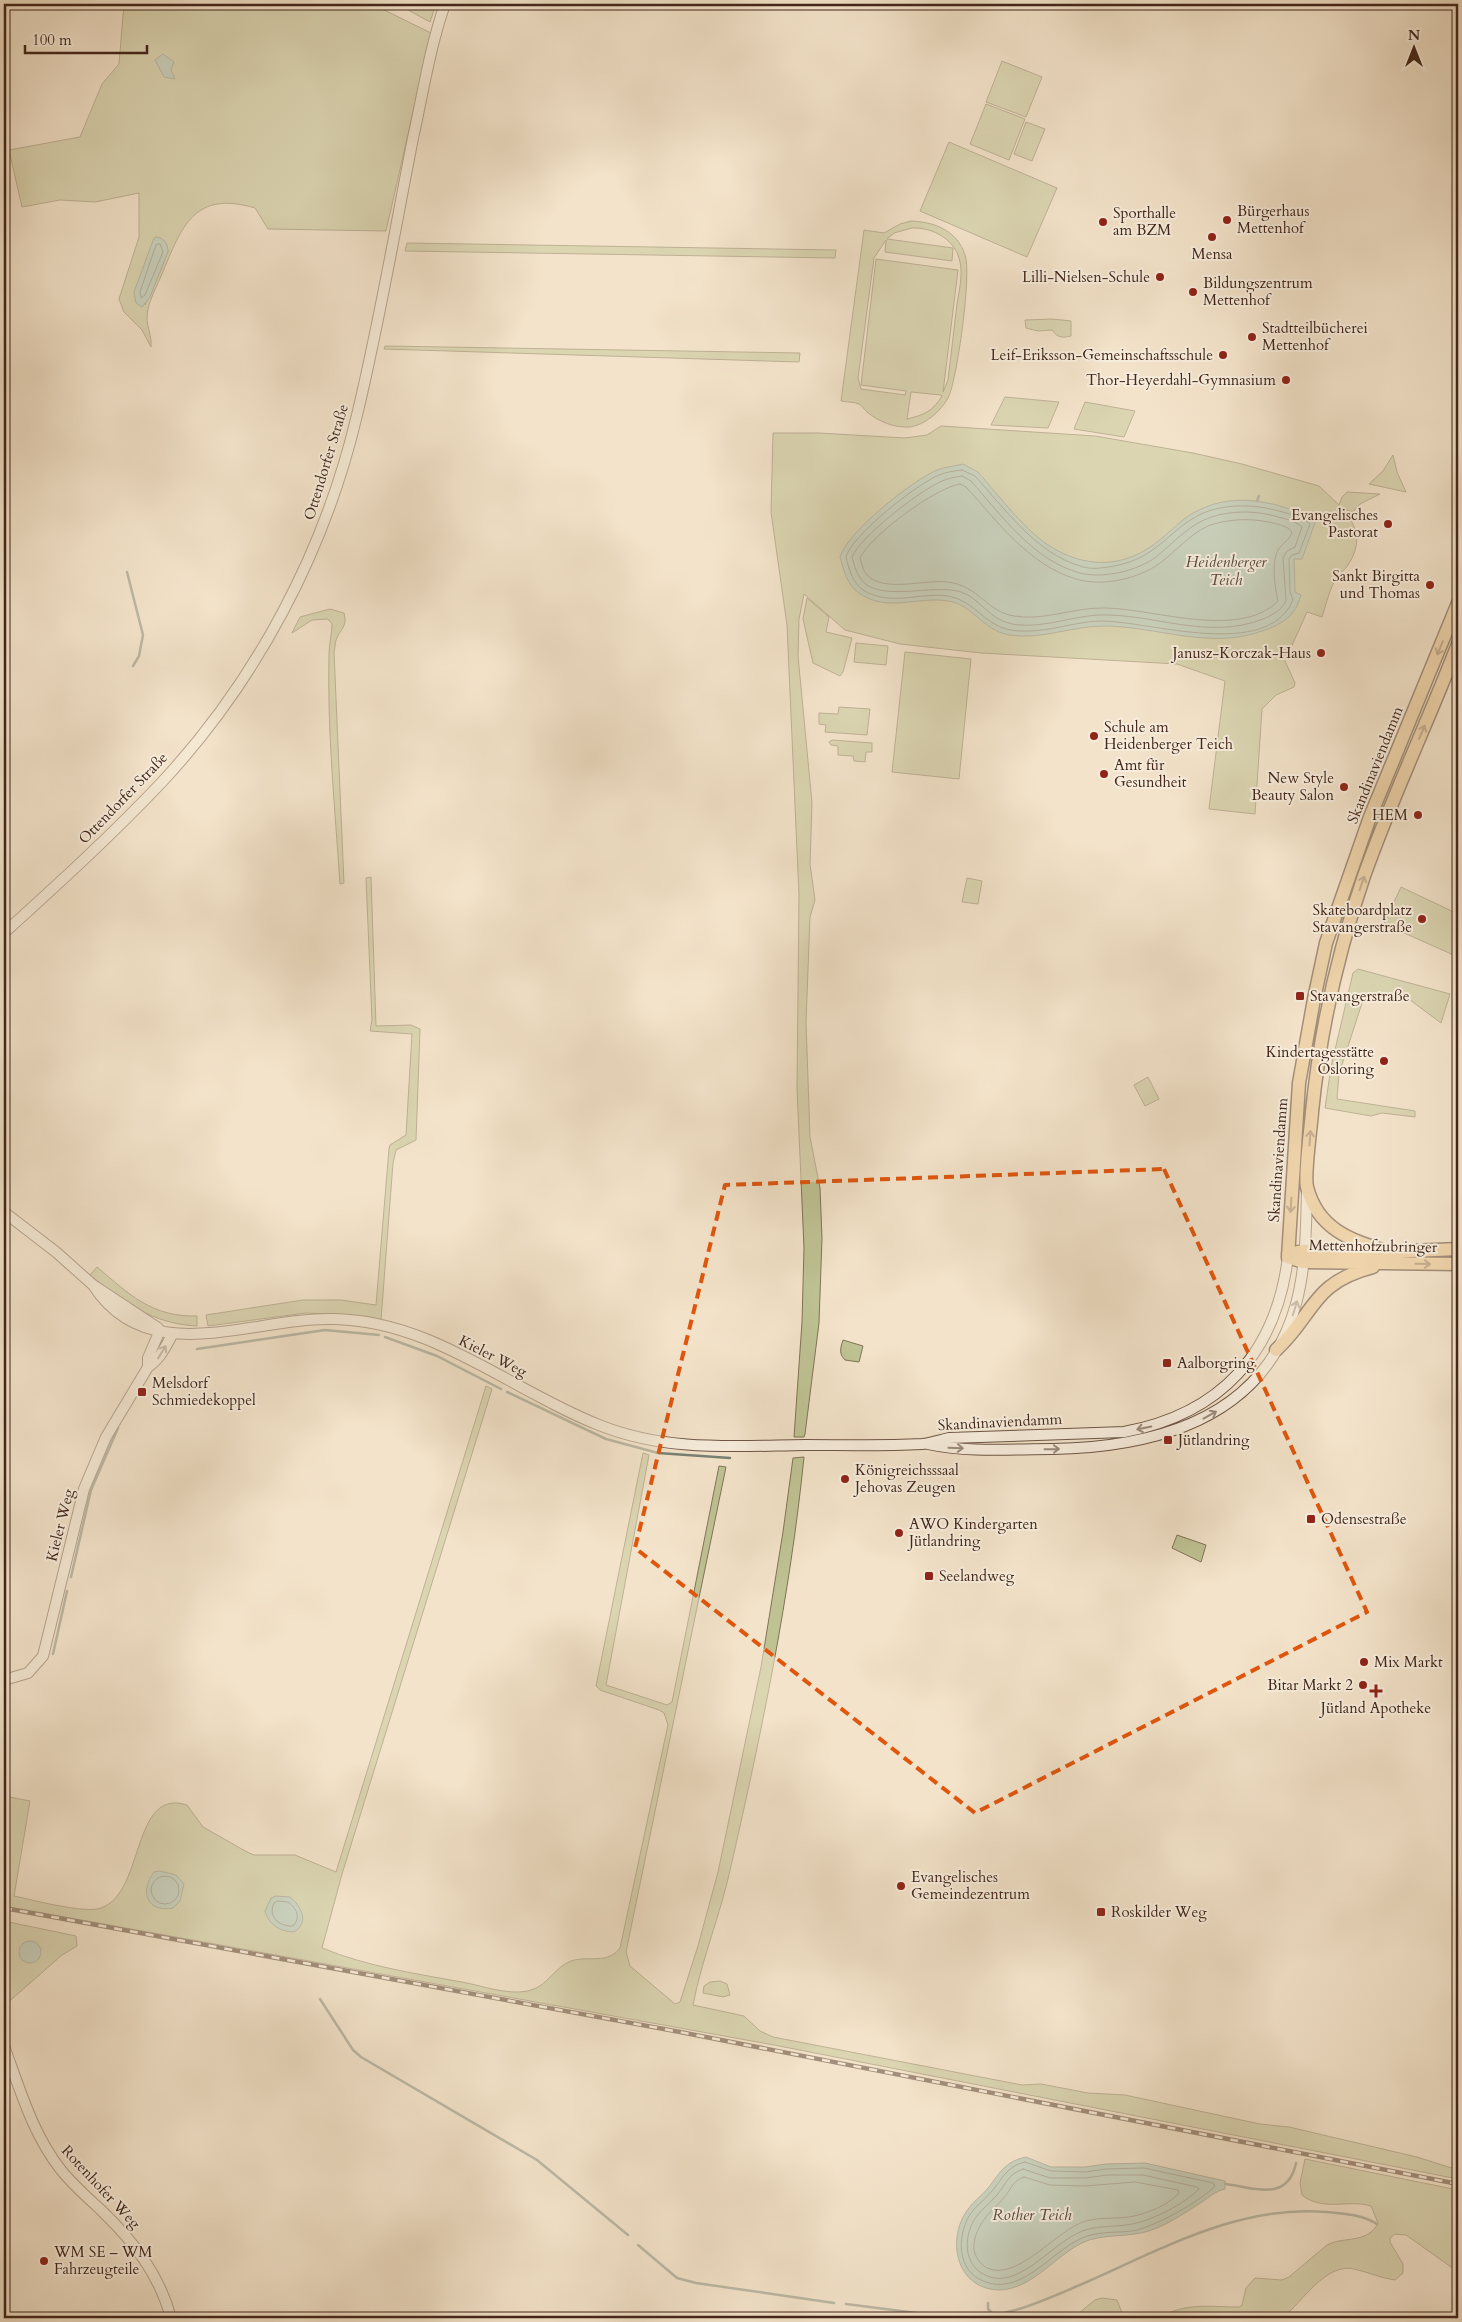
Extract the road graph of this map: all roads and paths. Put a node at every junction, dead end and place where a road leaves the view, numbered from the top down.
1 (445, 4) edge
2 (1458, 603) edge
3 (1458, 644) edge
4 (4, 932) edge
5 (1307, 1186) junction
6 (4, 1212) edge
7 (1458, 1249) edge
8 (1288, 1256) junction
9 (1304, 1256) junction
10 (1388, 1258) junction
11 (1458, 1264) edge
12 (160, 1330) junction
13 (173, 1333) junction
14 (1276, 1350) junction
15 (148, 1367) junction
16 (925, 1444) junction
17 (796, 1445) joint
18 (4, 1680) edge
19 (4, 2046) edge
20 (171, 2318) edge

1 - 4 street, Ottendorfer Straße
2 -> 8 main road, Skandinaviendamm
5 -> 3 main road, Skandinaviendamm
5 - 9 street, Skandinaviendamm
5 - 10 main road, Skandinaviendamm
6 - 12 street, Kieler Weg
7 - 10 main road, Mettenhofzubringer
8 - 9 main road, Mettenhofzubringer
8 -> 16 street, Skandinaviendamm
9 - 10 main road, Mettenhofzubringer
14 -> 9 street, Skandinaviendamm
10 -> 11 main road, Mettenhofzubringer
10 - 14 main road
12 - 13 street, Kieler Weg
12 - 15 street, Kieler Weg
15 -> 13 street, Kieler Weg
13 - 17 street, Kieler Weg
16 -> 14 street, Skandinaviendamm
15 - 18 street, Kieler Weg
16 - 17 street, Skandinaviendamm
19 - 20 street, Rotenhofer Weg

